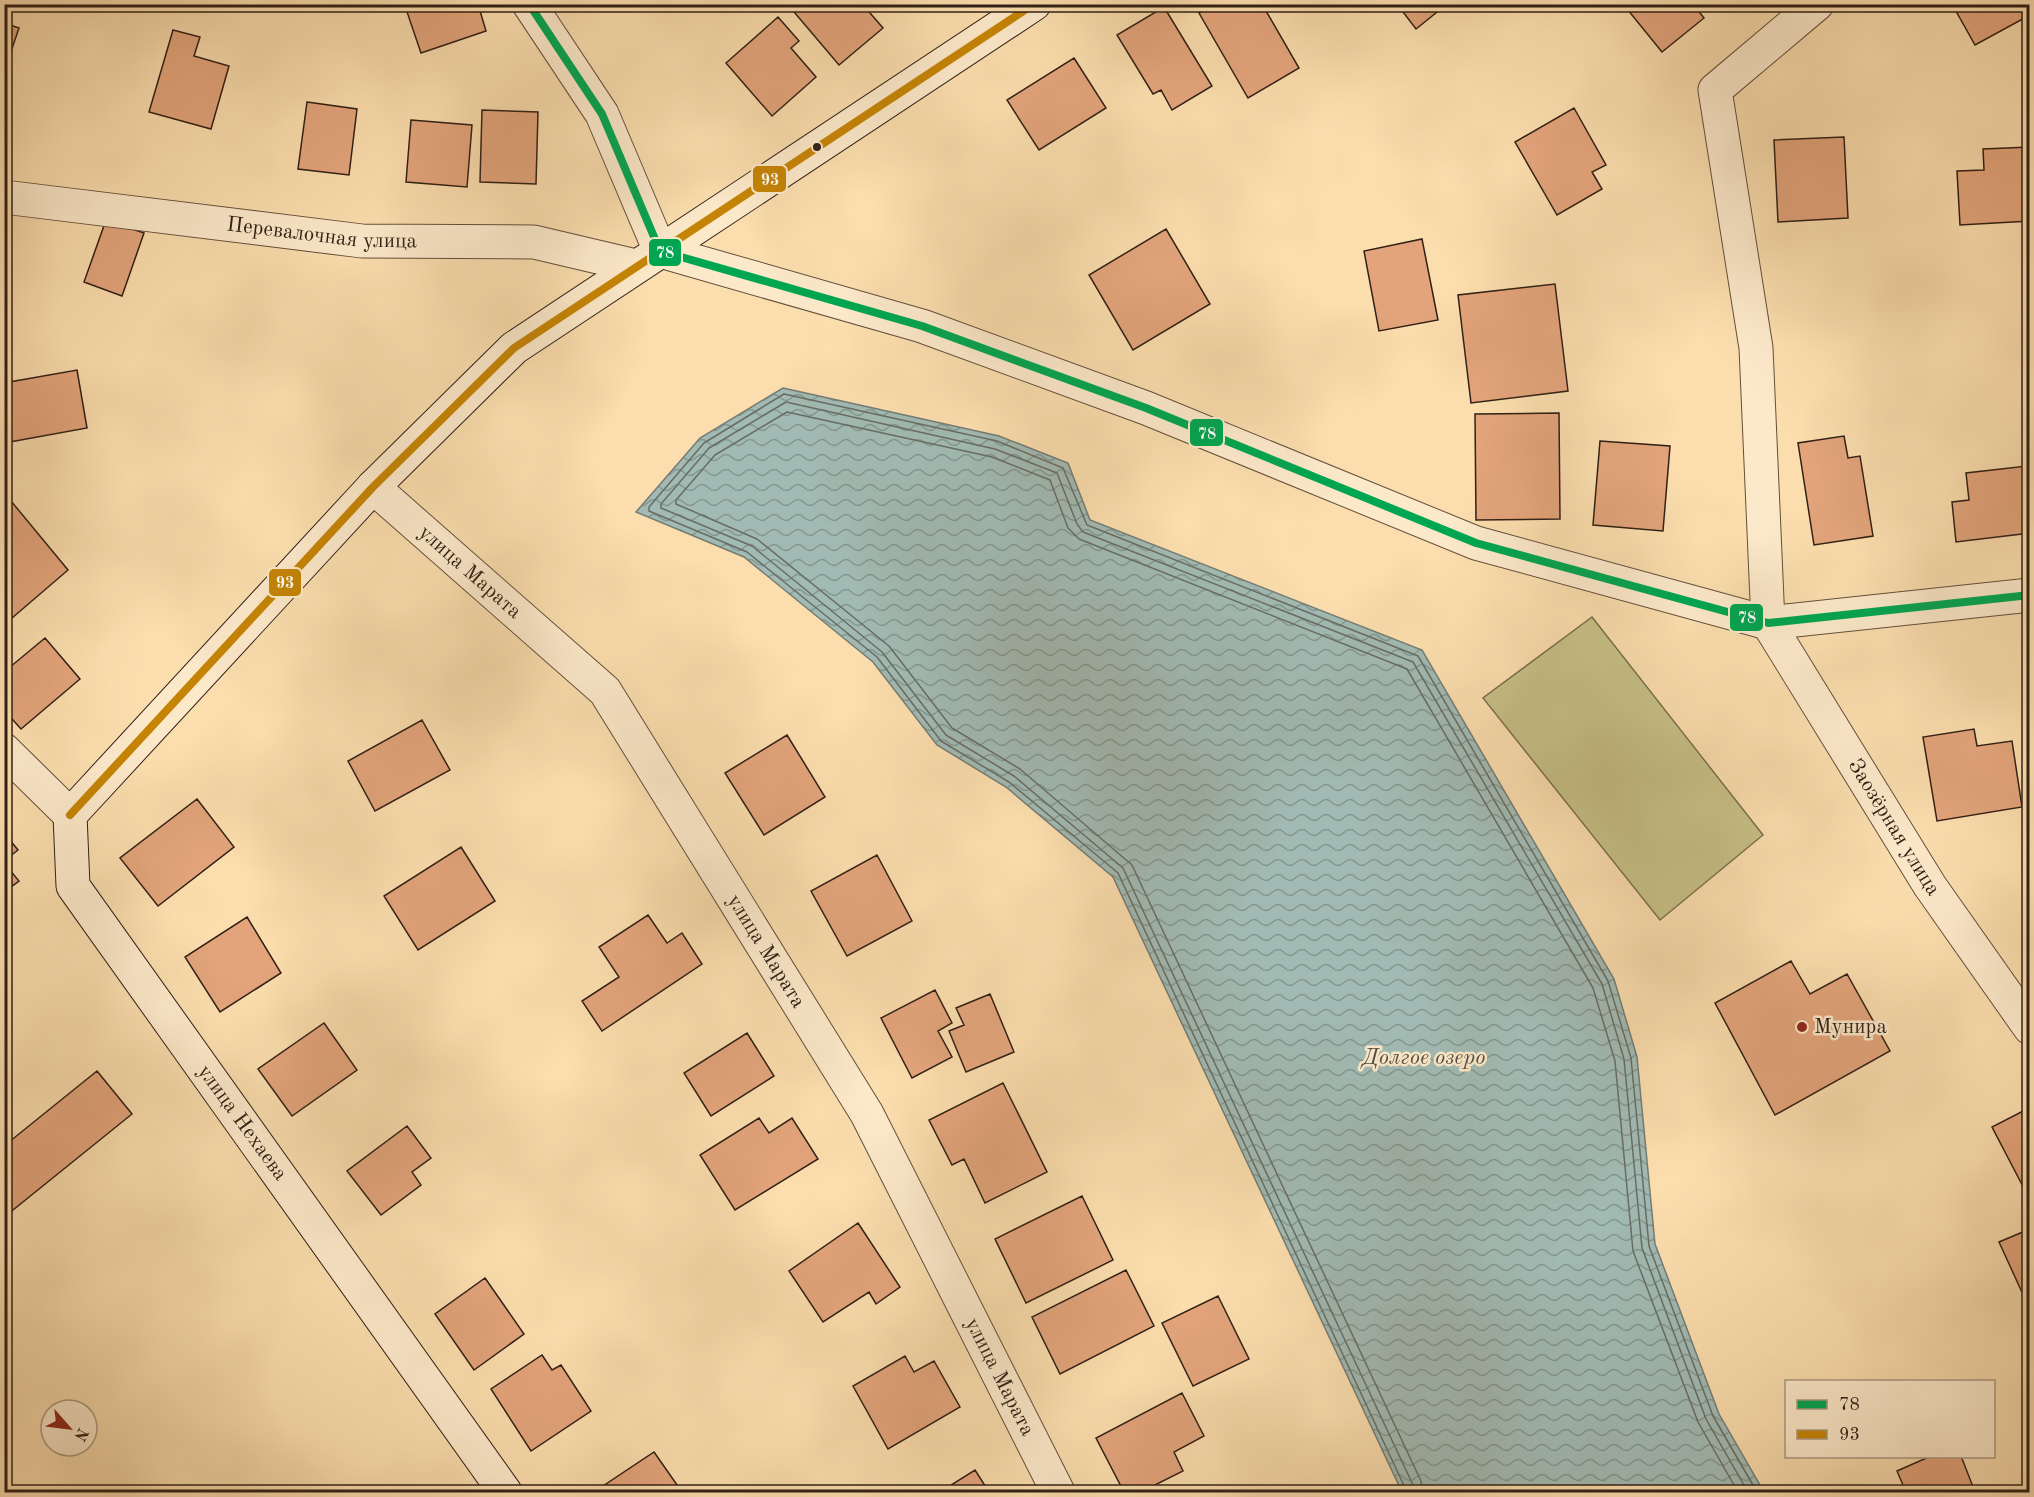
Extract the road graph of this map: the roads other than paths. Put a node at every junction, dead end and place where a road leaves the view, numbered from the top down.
1 (529, 4) edge
2 (1034, 4) edge
3 (1817, 4) edge
4 (4, 197) edge
5 (648, 258) junction
6 (373, 487) junction
7 (2030, 595) edge
8 (1768, 623) junction
9 (4, 750) edge
10 (70, 815) junction
11 (2030, 1028) edge
12 (505, 1492) edge
13 (1058, 1492) edge

1 - 5 street
2 - 5 street
3 - 8 street
4 - 5 street, Перевалочная улица
5 - 6 street
5 - 8 street, Перевалочная улица
6 - 10 street
6 - 13 street, улица Марата
7 - 8 street, Перевалочная улица
8 - 11 street, Заозёрная улица
9 - 10 street
10 - 12 street, улица Нехаева

